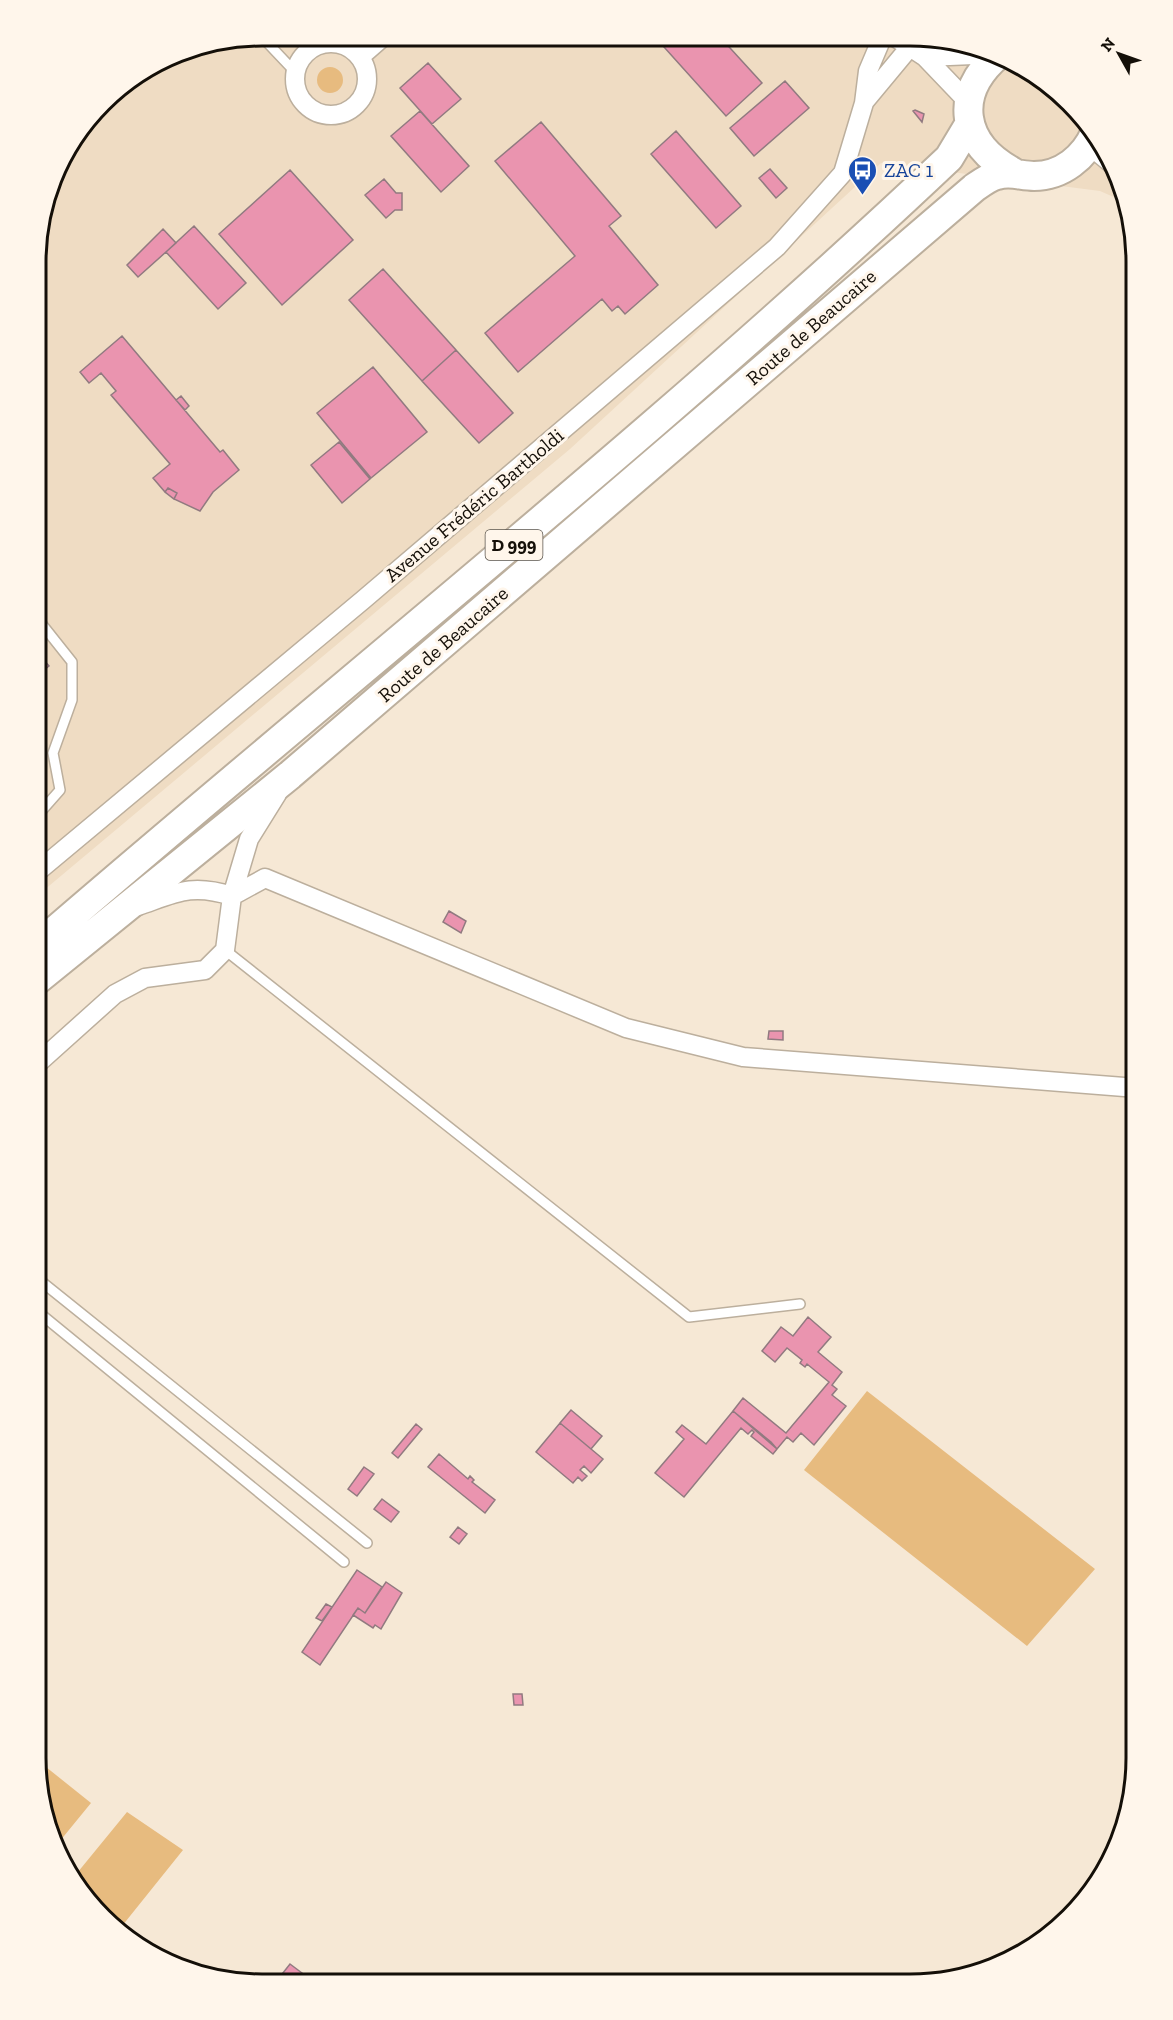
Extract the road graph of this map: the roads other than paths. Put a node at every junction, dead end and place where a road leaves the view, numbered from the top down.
1 (270, 46) edge
2 (317, 46) edge
3 (343, 46) edge
4 (373, 46) edge
5 (879, 46) edge
6 (910, 48) edge
7 (952, 51) edge
8 (360, 57) junction
9 (991, 62) edge
10 (296, 73) junction
11 (864, 103) junction
12 (969, 113) junction
13 (1090, 142) edge
14 (1013, 172) junction
15 (46, 629) edge
16 (290, 775) junction
17 (46, 806) edge
18 (46, 864) edge
19 (232, 896) junction
20 (122, 911) junction
21 (46, 938) edge
22 (225, 950) junction
23 (46, 973) edge
24 (46, 1056) edge
25 (1126, 1087) edge
26 (46, 1285) edge
27 (800, 1304) dead end
28 (46, 1318) edge
29 (367, 1543) dead end
30 (344, 1563) dead end

1 - 10 lane
2 - 10 street
3 - 8 street
4 - 8 street
5 - 11 street, Avenue Frédéric Bartholdi
6 - 7 street
6 - 11 street, Avenue Frédéric Bartholdi
6 - 12 street
8 - 10 street
9 - 12 main road, Route de Beaucaire
11 - 18 street, Avenue Frédéric Bartholdi
12 - 14 main road, Route de Beaucaire
12 - 21 main road, Route de Beaucaire / D 999
13 - 14 main road, Route de Beaucaire
14 - 16 main road, Route de Beaucaire / D 999
15 - 17 lane
16 - 19 street
16 - 20 main road, Route de Beaucaire / D 999
19 - 20 street
19 - 22 street
19 - 25 street
20 - 23 main road, Route de Beaucaire / D 999
22 - 24 street
22 - 27 lane
26 - 29 lane
28 - 30 lane

